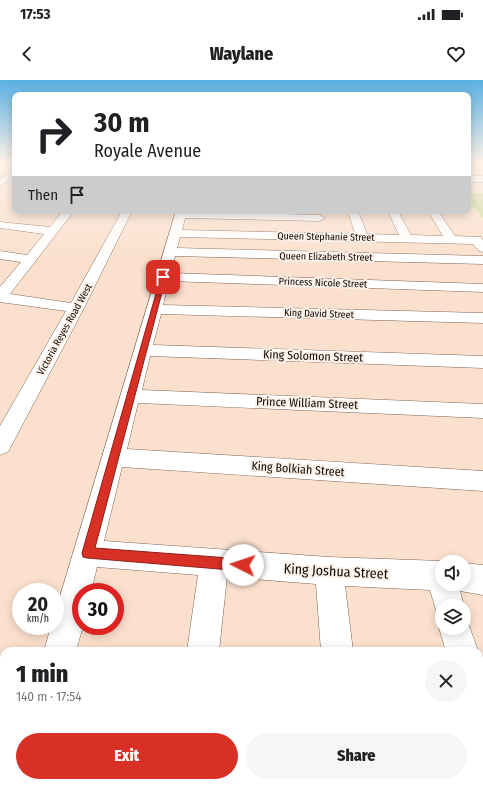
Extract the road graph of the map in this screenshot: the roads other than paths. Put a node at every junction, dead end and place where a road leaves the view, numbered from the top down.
1 (66, 214) edge
2 (125, 214) edge
3 (319, 214) edge
4 (354, 214) edge
5 (395, 214) edge
6 (435, 214) edge
7 (0, 225) edge
8 (177, 228) edge
9 (52, 231) junction
10 (322, 236) junction
11 (362, 237) junction
12 (407, 238) junction
13 (451, 239) junction
14 (480, 244) edge
15 (0, 255) edge
16 (30, 259) junction
17 (483, 260) edge
18 (163, 277) junction
19 (483, 288) edge
20 (0, 297) edge
21 (76, 308) junction
22 (154, 308) junction
23 (483, 318) edge
24 (143, 350) junction
25 (483, 362) edge
26 (130, 396) junction
27 (483, 411) edge
28 (0, 446) edge
29 (113, 457) junction
30 (483, 481) edge
31 (87, 553) junction
32 (214, 563) junction
33 (329, 572) junction
34 (435, 578) edge
35 (471, 580) edge
36 (483, 580) edge
37 (457, 635) edge
38 (61, 647) edge
39 (204, 647) edge
40 (337, 647) edge
41 (461, 647) edge

1 - 9 street
2 - 21 street, Victoria Reyes Road West
3 - 8 street
3 - 10 street
4 - 11 street
5 - 12 street
6 - 13 street
7 - 9 street
8 - 10 street, Queen Stephanie Street
8 - 17 street, Queen Elizabeth Street
8 - 18 street
9 - 16 street
10 - 11 street, Queen Stephanie Street
11 - 12 street, Queen Stephanie Street
12 - 13 street, Queen Stephanie Street
13 - 14 street, Queen Stephanie Street
15 - 16 street
16 - 20 street
18 - 19 street, Princess Nicole Street
18 - 22 street
20 - 21 street
21 - 28 street, Victoria Reyes Road West
22 - 23 street, King David Street
22 - 24 street
24 - 25 street, King Solomon Street
24 - 26 street
26 - 27 street, Prince William Street
26 - 29 street
29 - 30 street, King Bolkiah Street
29 - 31 street
31 - 32 street, King Joshua Street
31 - 38 street
32 - 33 street, King Joshua Street
32 - 39 street
33 - 34 street, King Joshua Street
33 - 40 street
35 - 36 street, King Joshua Street
37 - 41 street

